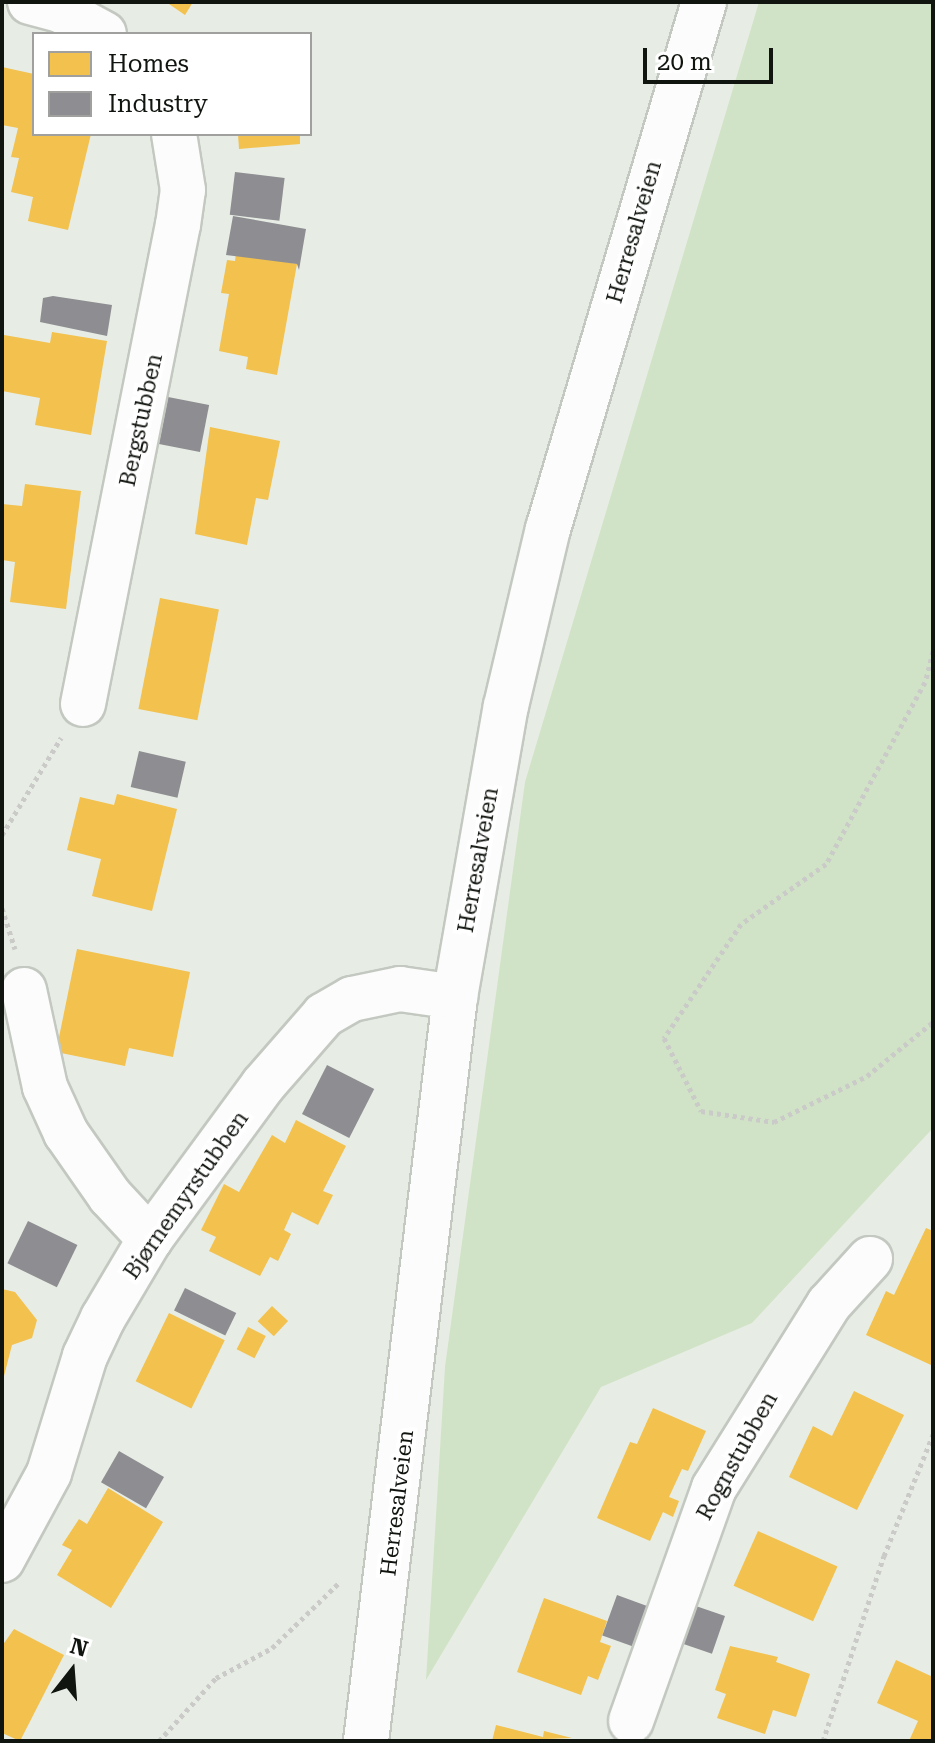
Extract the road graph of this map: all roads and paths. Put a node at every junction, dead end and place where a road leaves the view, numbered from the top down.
1 (30, 2) edge
2 (704, 2) edge
3 (100, 32) edge
4 (174, 136) edge
5 (933, 651) edge
6 (83, 704) joint
7 (2, 835) edge
8 (24, 990) dead end
9 (455, 997) junction
10 (933, 1022) edge
11 (150, 1239) junction
12 (870, 1259) dead end
13 (933, 1435) edge
14 (2, 1560) edge
15 (351, 1571) dead end
16 (638, 1734) edge
17 (159, 1741) edge
18 (366, 1741) edge
19 (823, 1741) edge

1 - 3 street
2 - 9 street, Herresalveien
4 - 6 street, Bergstubben
5 - 10 path
6 - 7 path
8 - 11 street
9 - 11 street, Bjørnemyrstubben
9 - 18 street, Herresalveien
11 - 14 street, Bjørnemyrstubben
12 - 16 street, Rognstubben
13 - 19 path
15 - 17 path

